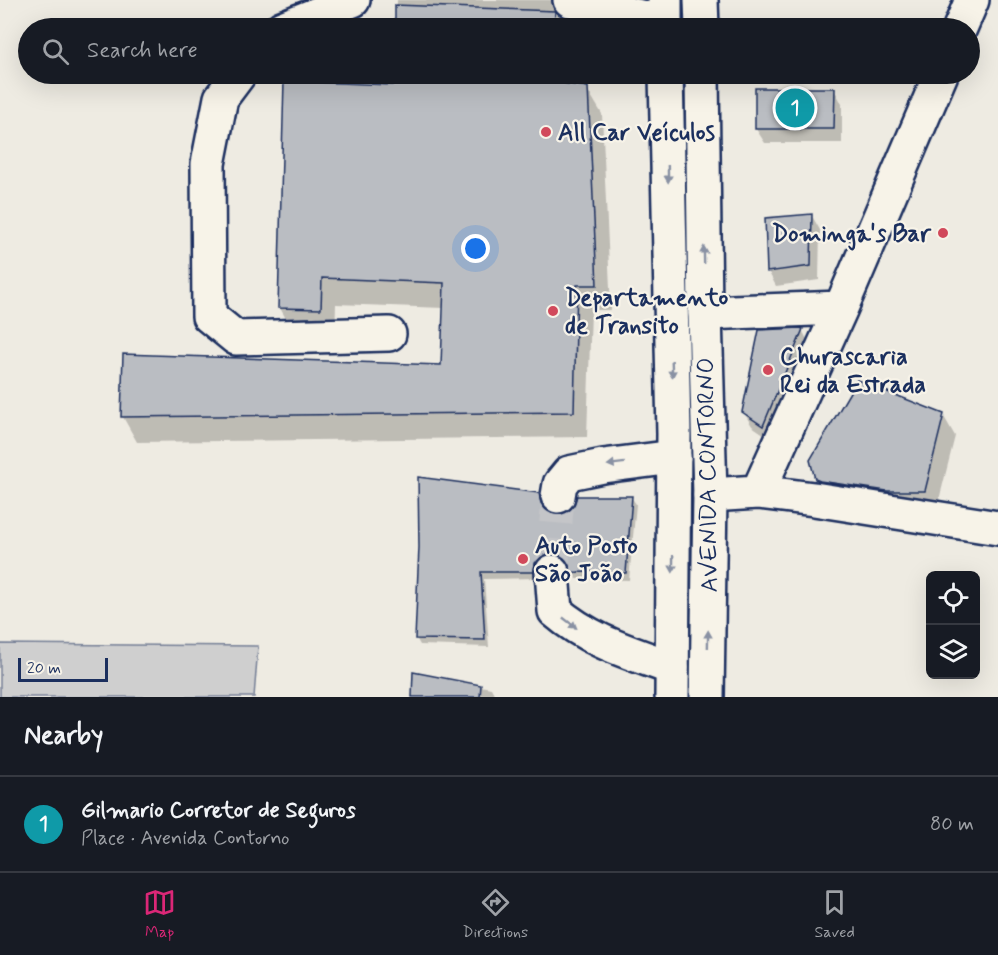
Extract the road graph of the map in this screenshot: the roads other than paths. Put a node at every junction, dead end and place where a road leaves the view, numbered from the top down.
1 (353, 0) edge
2 (570, 0) edge
3 (701, 0) edge
4 (972, 0) edge
5 (665, 17) edge
6 (307, 18) edge
7 (702, 18) edge
8 (964, 18) edge
9 (232, 84) edge
10 (666, 84) edge
11 (702, 84) edge
12 (937, 84) edge
13 (841, 308) junction
14 (705, 313) junction
15 (389, 334) dead end
16 (674, 457) junction
17 (758, 492) junction
18 (710, 495) junction
19 (558, 496) tunnel mouth
20 (998, 528) edge
21 (552, 572) tunnel mouth
22 (672, 683) edge
23 (707, 697) edge

1 - 6 main road
2 - 5 main road
3 - 7 main road
4 - 8 main road
9 - 15 main road
10 -> 16 main road, AVENIDA CONTORNO
14 -> 11 main road, AVENIDA CONTORNO
12 - 13 main road
13 - 14 main road
13 - 17 main road
14 - 18 main road, AVENIDA CONTORNO
16 -> 19 main road
16 -> 22 main road, AVENIDA CONTORNO
17 - 18 main road
17 - 20 main road
23 -> 18 main road, AVENIDA CONTORNO
21 -> 22 main road

